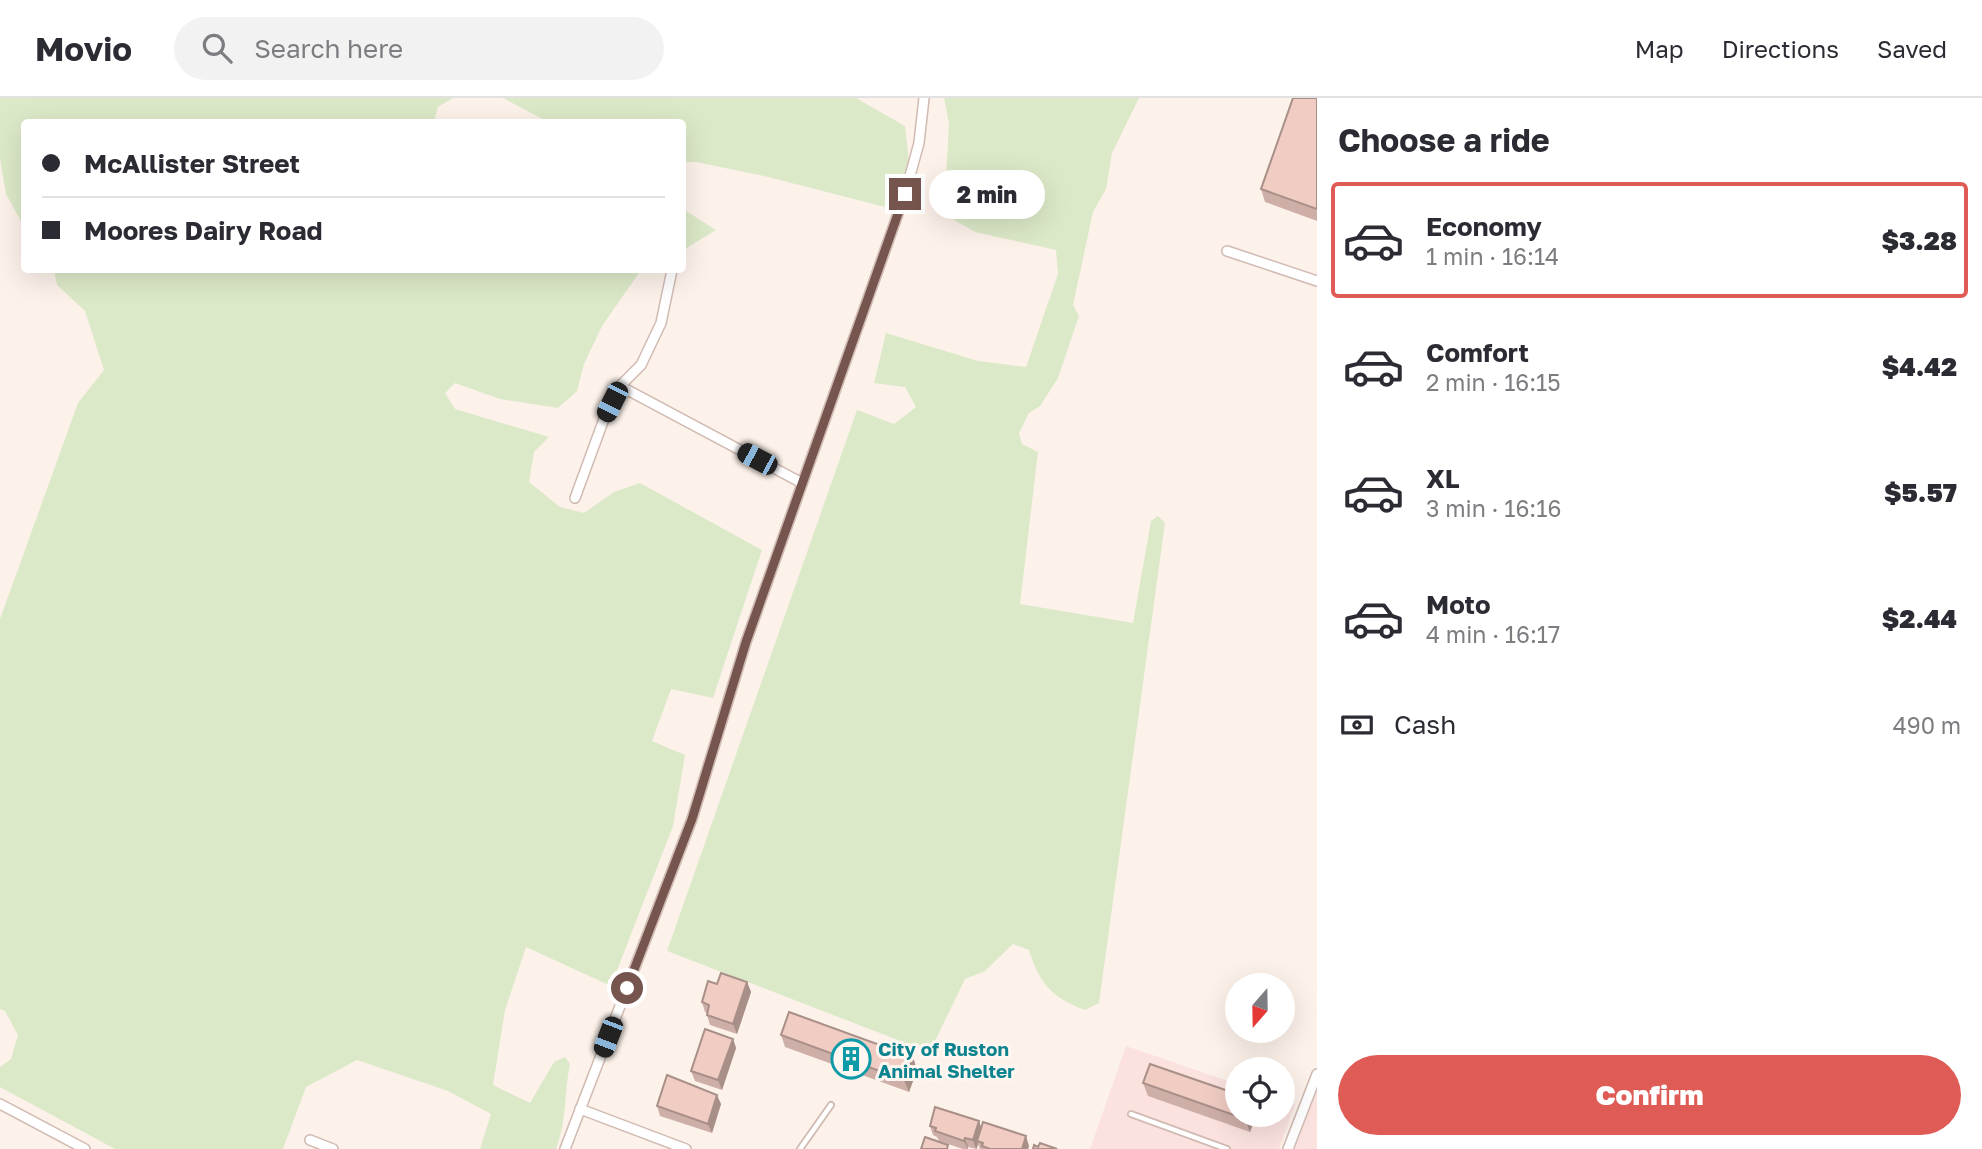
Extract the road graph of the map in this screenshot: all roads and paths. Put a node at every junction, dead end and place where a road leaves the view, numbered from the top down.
1 (924, 98) edge
2 (1227, 251) dead end
3 (671, 273) edge
4 (1317, 281) edge
5 (620, 386) junction
6 (802, 483) junction
7 (575, 498) dead end
8 (1317, 1074) edge
9 (0, 1104) edge
10 (831, 1105) dead end
11 (580, 1109) junction
12 (1130, 1114) dead end
13 (310, 1140) dead end
14 (85, 1149) edge
15 (333, 1149) edge
16 (565, 1149) edge
17 (686, 1149) edge
18 (800, 1149) edge
19 (1227, 1149) edge
20 (1288, 1149) edge

1 - 6 street
2 - 4 street
3 - 5 street
5 - 6 street
5 - 7 street
6 - 11 street
8 - 20 street
9 - 14 street
10 - 18 lane
11 - 16 street
11 - 17 street
12 - 19 lane
13 - 15 street

